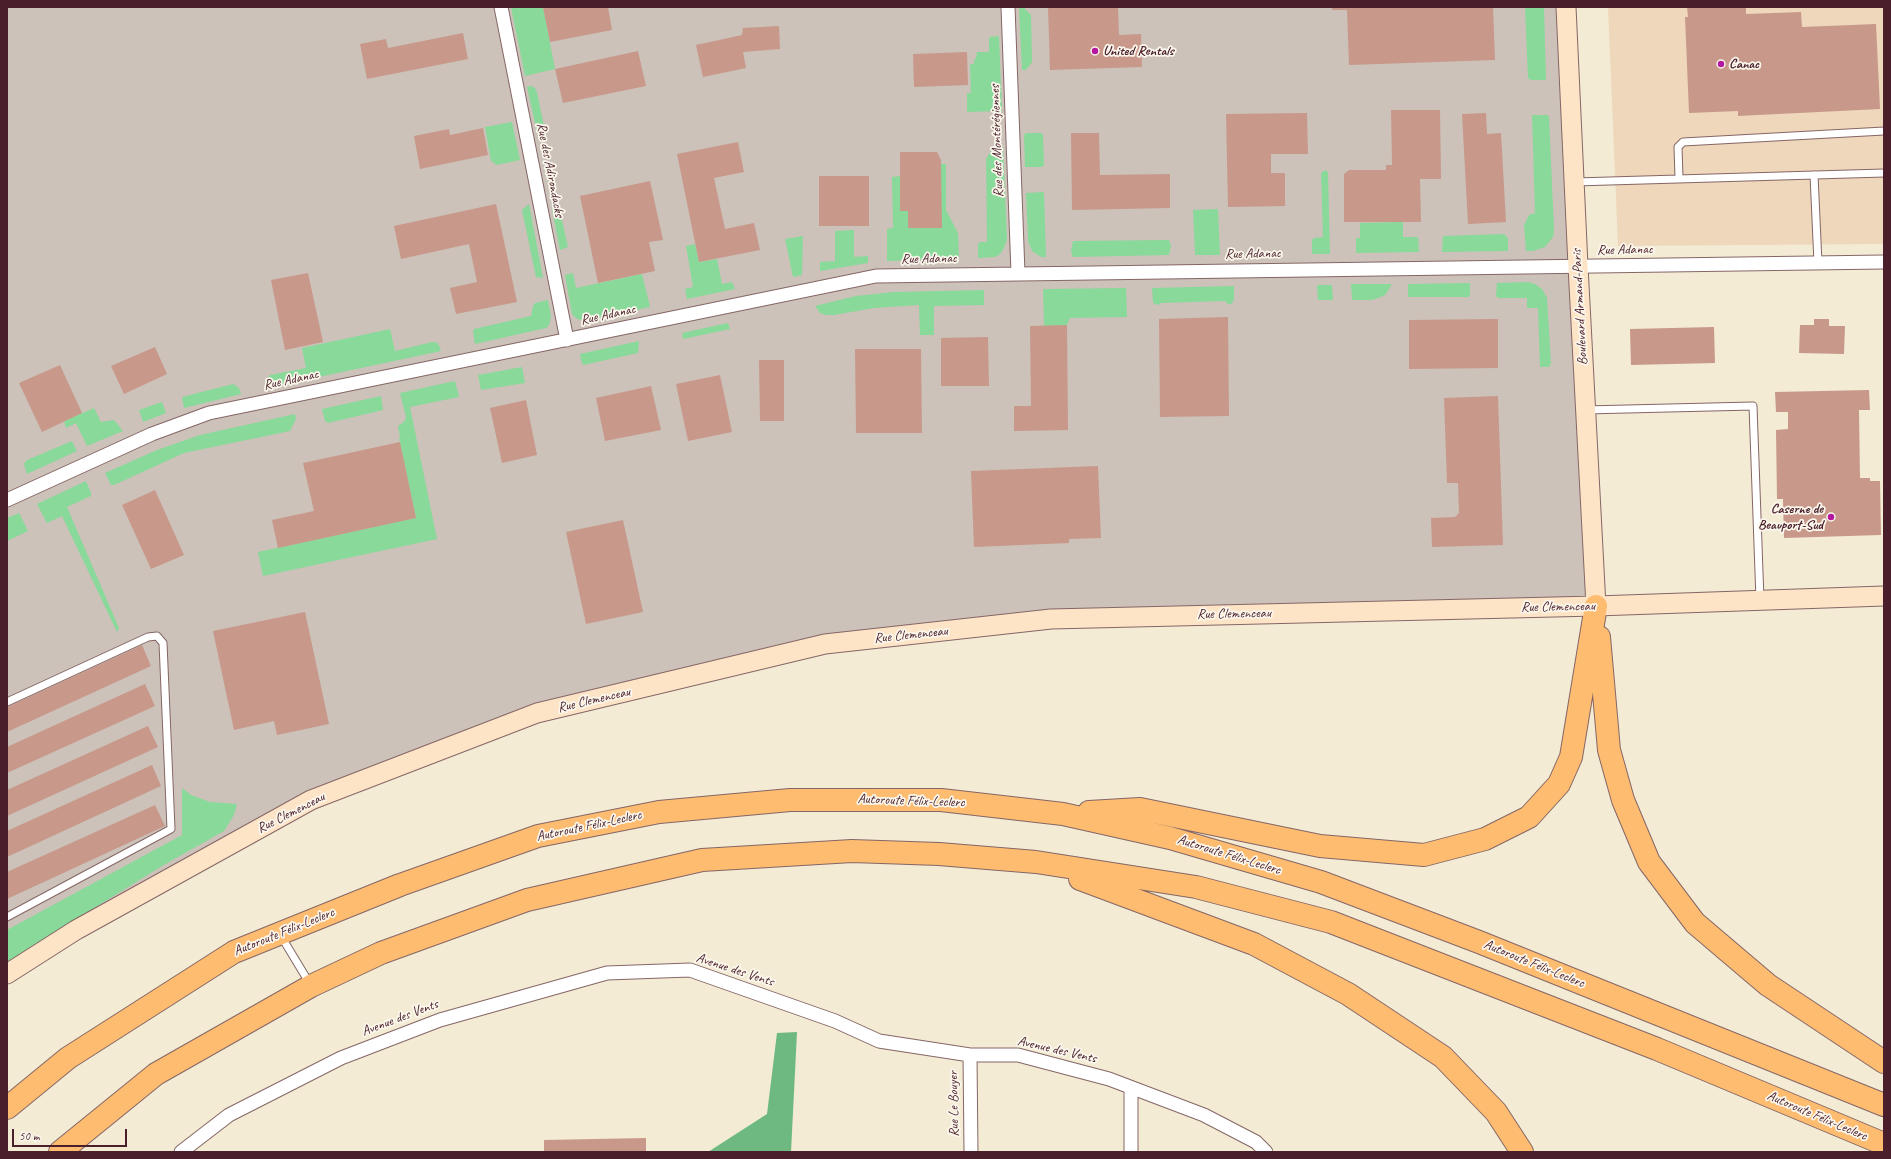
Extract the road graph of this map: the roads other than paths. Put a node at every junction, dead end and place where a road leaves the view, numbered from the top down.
1 (501, 7) edge
2 (1008, 7) edge
3 (1566, 7) edge
4 (1884, 131) edge
5 (1884, 173) edge
6 (1814, 175) junction
7 (1679, 178) junction
8 (1574, 182) junction
9 (1884, 262) edge
10 (1818, 263) junction
11 (1578, 266) junction
12 (1018, 273) junction
13 (567, 340) junction
14 (1585, 410) junction
15 (7, 500) edge
16 (1884, 596) edge
17 (1760, 600) junction
18 (1596, 606) junction
19 (7, 702) edge
20 (1063, 814) junction
21 (1036, 862) junction
22 (7, 917) edge
23 (280, 933) junction
24 (7, 974) edge
25 (311, 986) junction
26 (970, 1055) junction
27 (1884, 1062) edge
28 (1131, 1088) junction
29 (1884, 1105) edge
30 (7, 1108) edge
31 (1884, 1144) edge
32 (60, 1152) edge
33 (181, 1152) edge
34 (971, 1152) edge
35 (1131, 1152) edge
36 (1266, 1152) edge
37 (1522, 1152) edge

1 - 13 street, Rue des Adirondacks
2 - 12 street, Rue des Montérégiennes
3 - 8 street, Boulevard Armand-Paris
4 - 7 lane
5 - 6 lane
6 - 7 lane
6 - 10 lane
7 - 8 lane
8 - 11 street, Boulevard Armand-Paris
9 - 10 street, Rue Adanac
10 - 11 street, Rue Adanac
11 - 12 street, Rue Adanac
11 - 14 street, Boulevard Armand-Paris
12 - 13 street, Rue Adanac
13 - 15 street, Rue Adanac
14 - 17 lane
14 - 18 street, Boulevard Armand-Paris
16 - 17 street, Rue Clemenceau
17 - 18 street, Rue Clemenceau
18 - 20 highway
18 - 24 street, Rue Clemenceau
18 - 27 highway
19 - 22 lane
20 - 23 highway, Autoroute Félix-Leclerc
20 - 29 highway, Autoroute Félix-Leclerc
21 - 25 highway, Autoroute Félix-Leclerc
21 - 31 highway, Autoroute Félix-Leclerc
21 - 37 highway
23 - 25 lane
23 - 30 highway, Autoroute Félix-Leclerc
25 - 32 highway, Autoroute Félix-Leclerc
26 - 28 street, Avenue des Vents
26 - 33 street, Avenue des Vents
26 - 34 street, Rue Le Bouyer
28 - 35 street
28 - 36 street, Avenue des Vents

